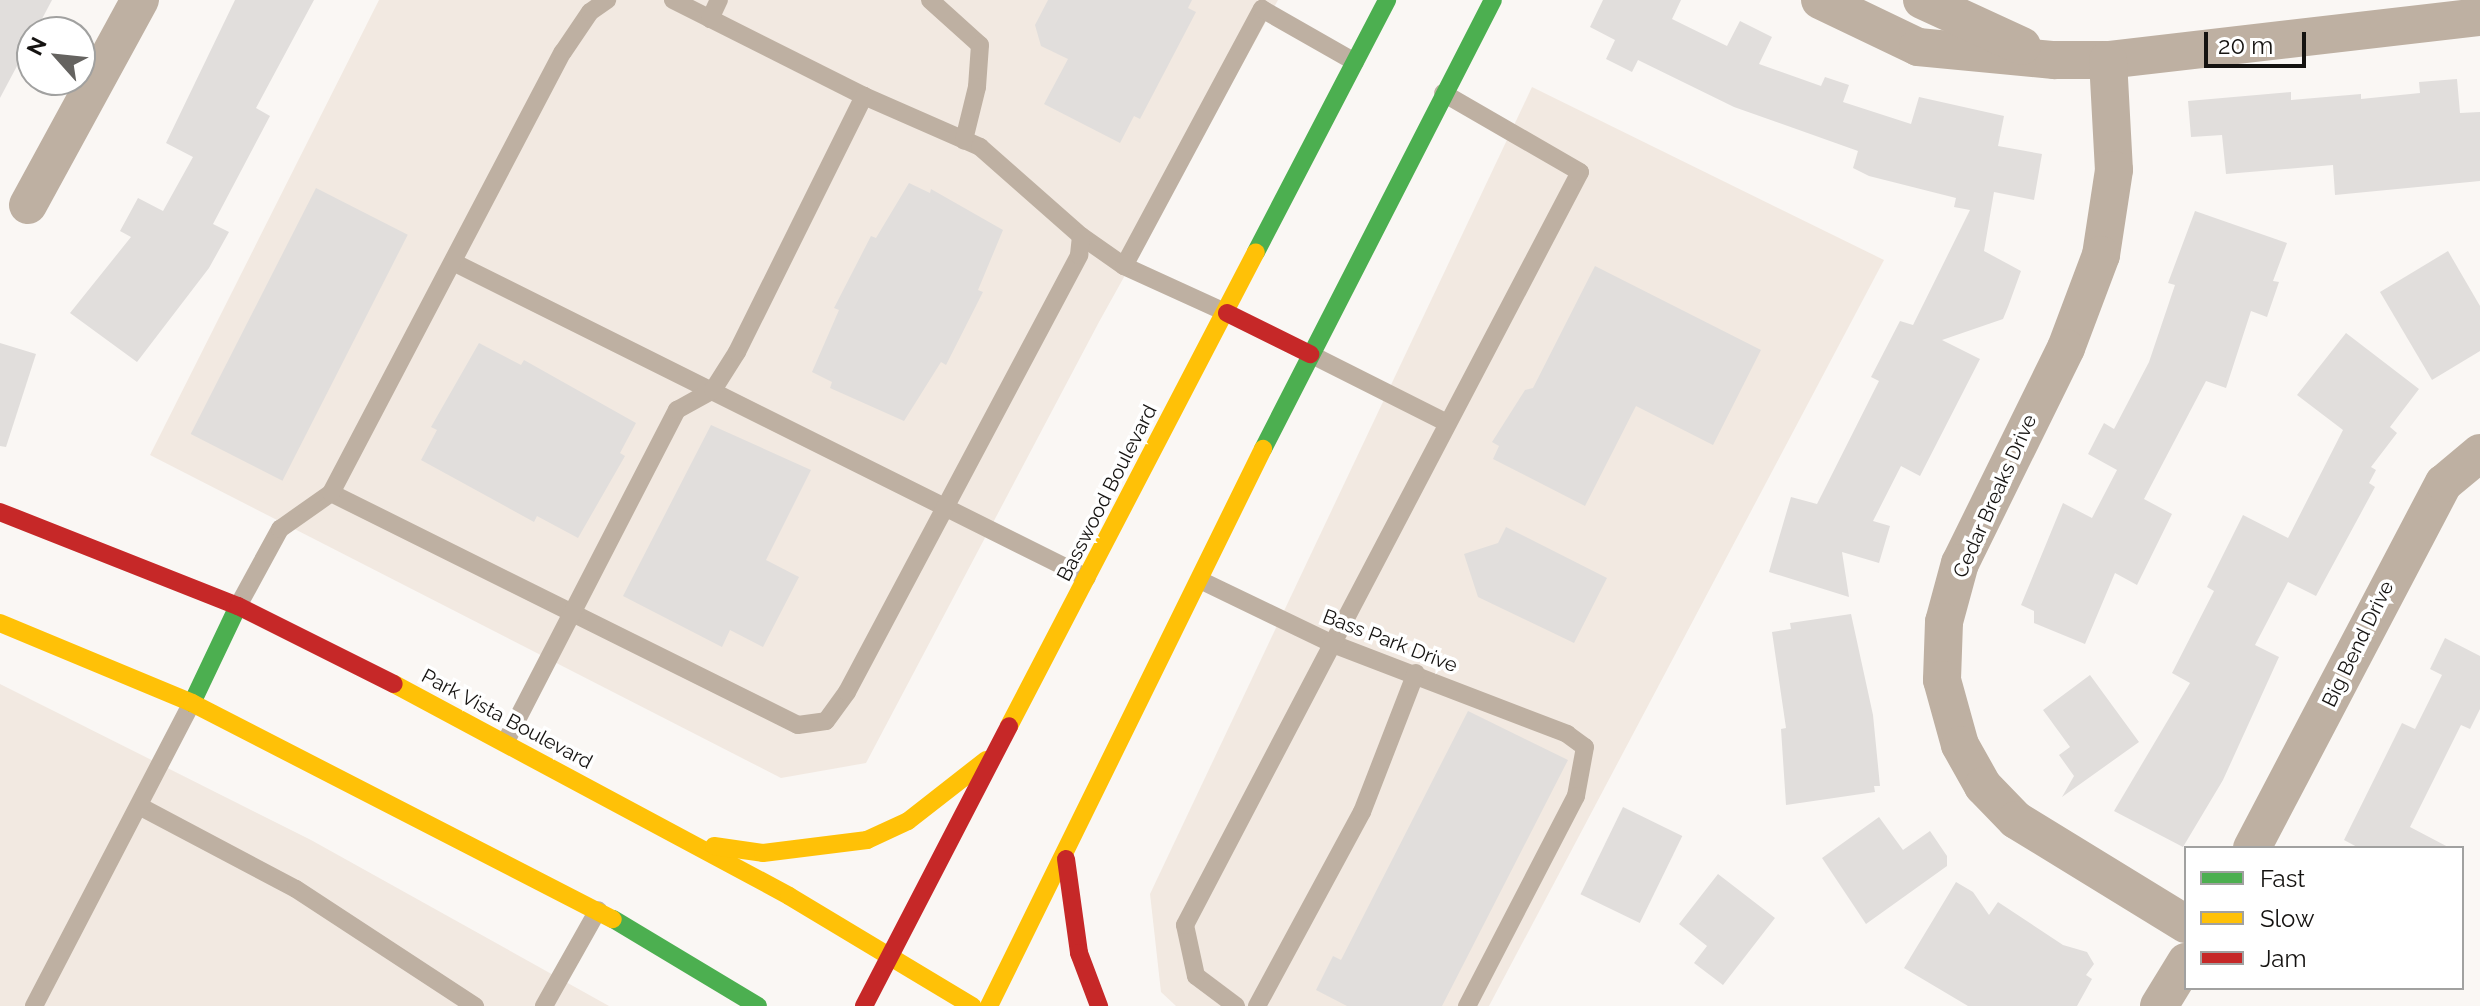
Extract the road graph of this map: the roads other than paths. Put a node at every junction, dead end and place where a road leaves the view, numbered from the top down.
1 (140, 0) edge
2 (607, 0) edge
3 (673, 0) edge
4 (719, 0) edge
5 (930, 0) edge
6 (1387, 0) edge
7 (1493, 0) edge
8 (1820, 0) edge
9 (1922, 0) edge
10 (1257, 5) edge
11 (2428, 13) edge
12 (2480, 17) edge
13 (710, 19) junction
14 (2054, 60) junction
15 (2108, 60) junction
16 (1355, 62) junction
17 (1443, 93) junction
18 (864, 96) junction
19 (964, 140) junction
20 (28, 205) dead end
21 (1081, 236) junction
22 (453, 262) junction
23 (1124, 266) junction
24 (1227, 313) junction
25 (1310, 354) junction
26 (713, 390) junction
27 (1447, 423) junction
28 (2480, 453) edge
29 (331, 493) junction
30 (943, 510) junction
31 (0, 512) edge
32 (1087, 578) junction
33 (1202, 581) junction
34 (238, 606) junction
35 (574, 613) junction
36 (0, 623) edge
37 (1333, 644) junction
38 (1416, 673) junction
39 (192, 703) junction
40 (506, 741) junction
41 (997, 751) junction
42 (141, 807) junction
43 (692, 843) junction
44 (2253, 846) edge
45 (1066, 859) junction
46 (598, 910) junction
47 (2184, 923) edge
48 (889, 957) junction
49 (2184, 965) edge
50 (667, 974) dead end
51 (34, 1006) edge
52 (475, 1006) edge
53 (544, 1006) edge
54 (758, 1006) edge
55 (864, 1006) edge
56 (972, 1006) edge
57 (989, 1006) edge
58 (1099, 1006) edge
59 (1236, 1006) edge
60 (1257, 1006) edge
61 (1467, 1006) edge
62 (2159, 1006) edge

1 - 20 street
2 - 22 lane
3 - 13 lane
4 - 13 lane
5 - 19 lane
6 - 16 main road, Basswood Boulevard
7 - 17 main road
8 - 14 street
9 - 14 street
10 - 16 lane
10 - 23 lane
11 - 12 street
11 - 15 street
13 - 18 lane
14 - 15 street
15 - 47 street, Cedar Breaks Drive
16 - 24 main road, Basswood Boulevard
17 - 25 main road
17 - 27 lane
18 - 19 lane
18 - 26 lane
19 - 21 lane
21 - 23 lane
21 - 30 lane
22 - 26 lane
22 - 29 lane
23 - 24 lane
24 - 25 main road
24 - 32 main road, Basswood Boulevard
25 - 27 lane
25 - 33 main road
26 - 30 lane
26 - 35 lane
27 - 37 lane
28 - 44 street, Big Bend Drive
29 - 34 lane
29 - 35 lane
30 - 32 lane
30 - 35 lane
31 - 34 main road, Park Vista Boulevard
32 - 41 main road, Basswood Boulevard
33 - 37 lane, Bass Park Drive
33 - 45 main road
34 - 39 main road
34 - 40 main road, Park Vista Boulevard
35 - 40 lane
36 - 39 main road
37 - 38 lane, Bass Park Drive
37 - 59 lane
38 - 60 lane
38 - 61 lane, Bass Park Drive
39 - 42 lane
39 - 46 main road
40 - 43 main road, Park Vista Boulevard
41 - 43 main road
41 - 48 main road, Basswood Boulevard
42 - 51 lane
42 - 52 lane
43 - 48 main road, Park Vista Boulevard
45 - 57 main road
45 - 58 main road
46 - 50 main road
46 - 53 lane
46 - 54 main road
48 - 55 main road, Basswood Boulevard
48 - 56 main road, Park Vista Boulevard
49 - 62 street

